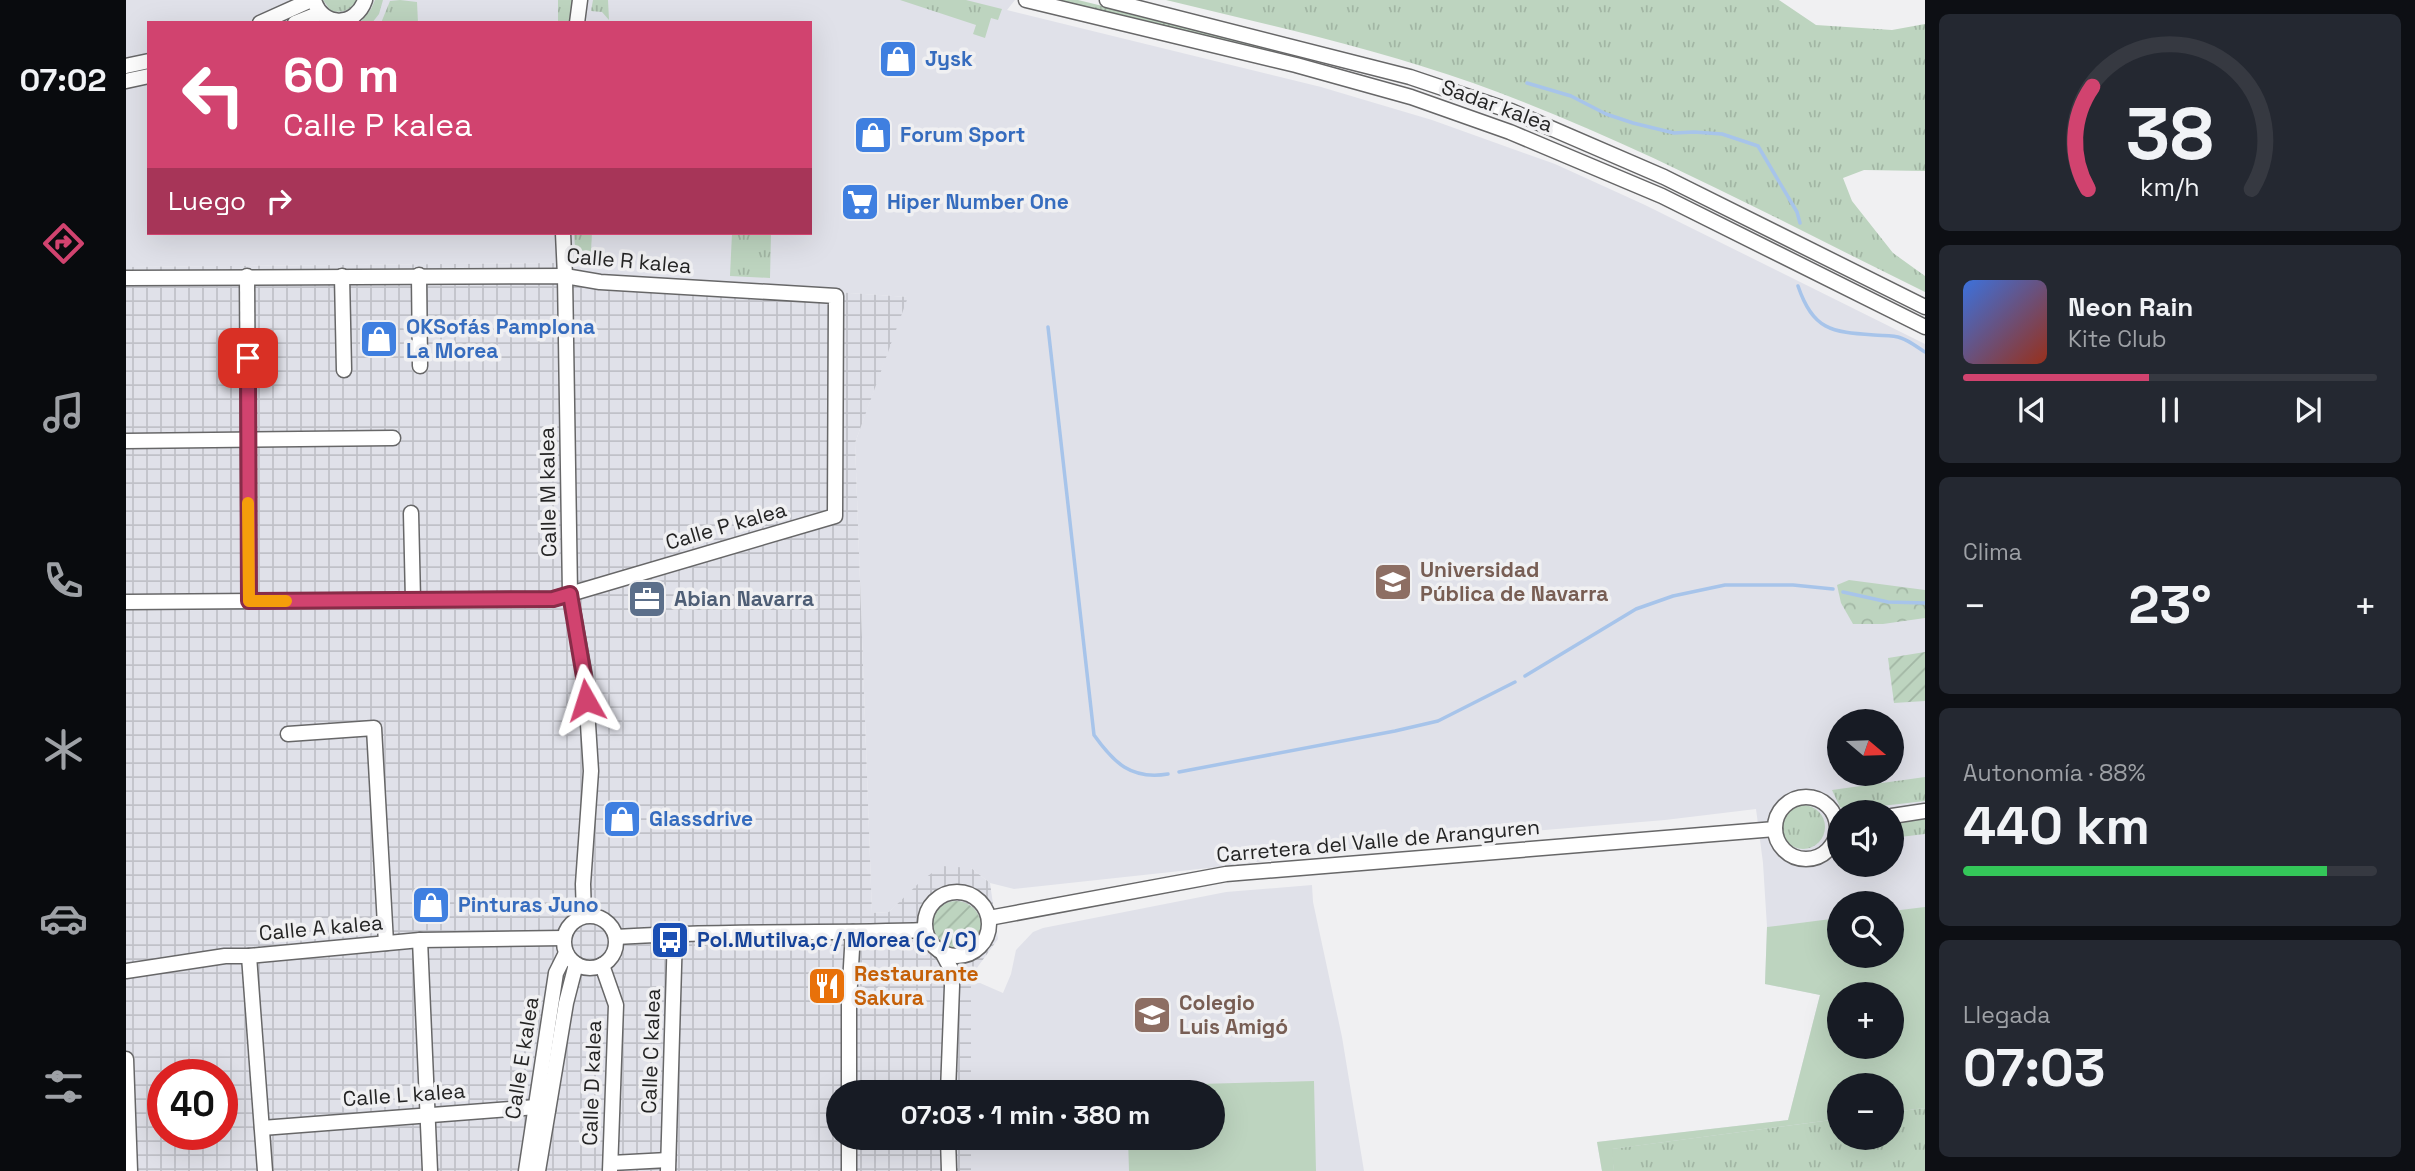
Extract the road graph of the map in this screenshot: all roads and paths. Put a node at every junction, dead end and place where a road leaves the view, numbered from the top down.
1 (365, 0) edge
2 (580, 0) edge
3 (1026, 0) edge
4 (1107, 0) edge
5 (315, 4) edge
6 (266, 21) edge
7 (297, 21) edge
8 (334, 21) edge
9 (343, 21) edge
10 (577, 21) edge
11 (1286, 44) junction
12 (147, 61) edge
13 (1282, 62) junction
14 (126, 66) edge
15 (147, 76) edge
16 (126, 81) edge
17 (563, 235) edge
18 (342, 275) junction
19 (419, 275) junction
20 (247, 276) junction
21 (565, 276) junction
22 (126, 278) edge
23 (836, 296) joint
24 (1925, 307) edge
25 (1925, 327) edge
26 (420, 366) dead end
27 (344, 370) dead end
28 (393, 438) dead end
29 (248, 440) junction
30 (126, 441) edge
31 (411, 513) dead end
32 (570, 594) junction
33 (413, 600) junction
34 (249, 601) junction
35 (126, 602) edge
36 (288, 734) dead end
37 (1827, 806) edge
38 (1925, 811) edge
39 (1904, 814) edge
40 (1775, 829) junction
41 (1827, 851) edge
42 (584, 916) junction
43 (989, 918) junction
44 (925, 930) junction
45 (853, 932) junction
46 (675, 933) junction
47 (616, 937) junction
48 (420, 940) junction
49 (386, 943) junction
50 (568, 952) junction
51 (943, 954) junction
52 (968, 955) junction
53 (249, 956) junction
54 (602, 965) junction
55 (126, 971) edge
56 (952, 986) junction
57 (126, 1059) edge
58 (849, 1080) edge
59 (948, 1080) edge
60 (542, 1108) junction
61 (428, 1114) junction
62 (262, 1128) junction
63 (849, 1150) edge
64 (948, 1150) edge
65 (668, 1166) edge
66 (610, 1167) edge
67 (130, 1171) edge
68 (265, 1171) edge
69 (430, 1171) edge
70 (526, 1171) edge
71 (538, 1171) edge
72 (849, 1171) edge
73 (949, 1171) edge

1 - 9 street
2 - 10 street
3 - 13 street, Sadar kalea
4 - 11 street, Sadar kalea
5 - 6 street
5 - 7 street
5 - 8 street
11 - 13 street
11 - 24 street, Sadar kalea
12 - 14 street
13 - 25 street, Sadar kalea
15 - 16 street
17 - 21 street, Calle M kalea
18 - 19 street, Calle R kalea
18 - 20 street, Calle R kalea
18 - 27 street
19 - 21 street, Calle R kalea
19 - 26 street
20 - 22 street, Calle R kalea
20 - 29 street
21 - 23 street, Calle R kalea
21 - 32 street, Calle M kalea
23 - 32 street, Calle P kalea
28 - 29 street
29 - 30 street
29 - 34 street
31 - 33 street
32 - 33 street, Calle P kalea
32 - 42 street, Calle M kalea
33 - 34 street, Calle P kalea
34 - 35 street, Calle P kalea
36 - 49 street
37 - 40 street
38 - 39 street
40 - 41 street
40 - 43 street, Carretera del Valle de Aranguren
42 - 47 street
42 - 50 street
43 - 44 street
43 - 52 street
44 - 45 street
44 - 51 street
45 - 46 street
45 - 58 street
46 - 47 street
46 - 65 street, Calle C kalea
47 - 54 street
48 - 49 street, Calle A kalea
48 - 50 street, Calle A kalea
48 - 61 street
49 - 53 street, Calle A kalea
50 - 54 street
50 - 60 street
51 - 52 street
51 - 56 street
52 - 56 street
53 - 55 street, Calle A kalea
53 - 62 street
54 - 66 street, Calle D kalea
56 - 59 street
57 - 67 street
60 - 61 street, Calle L kalea
60 - 70 street, Calle E kalea
60 - 71 street
61 - 62 street, Calle L kalea
61 - 69 street
62 - 68 street
63 - 72 street
64 - 73 street
65 - 66 street, Calle D kalea

